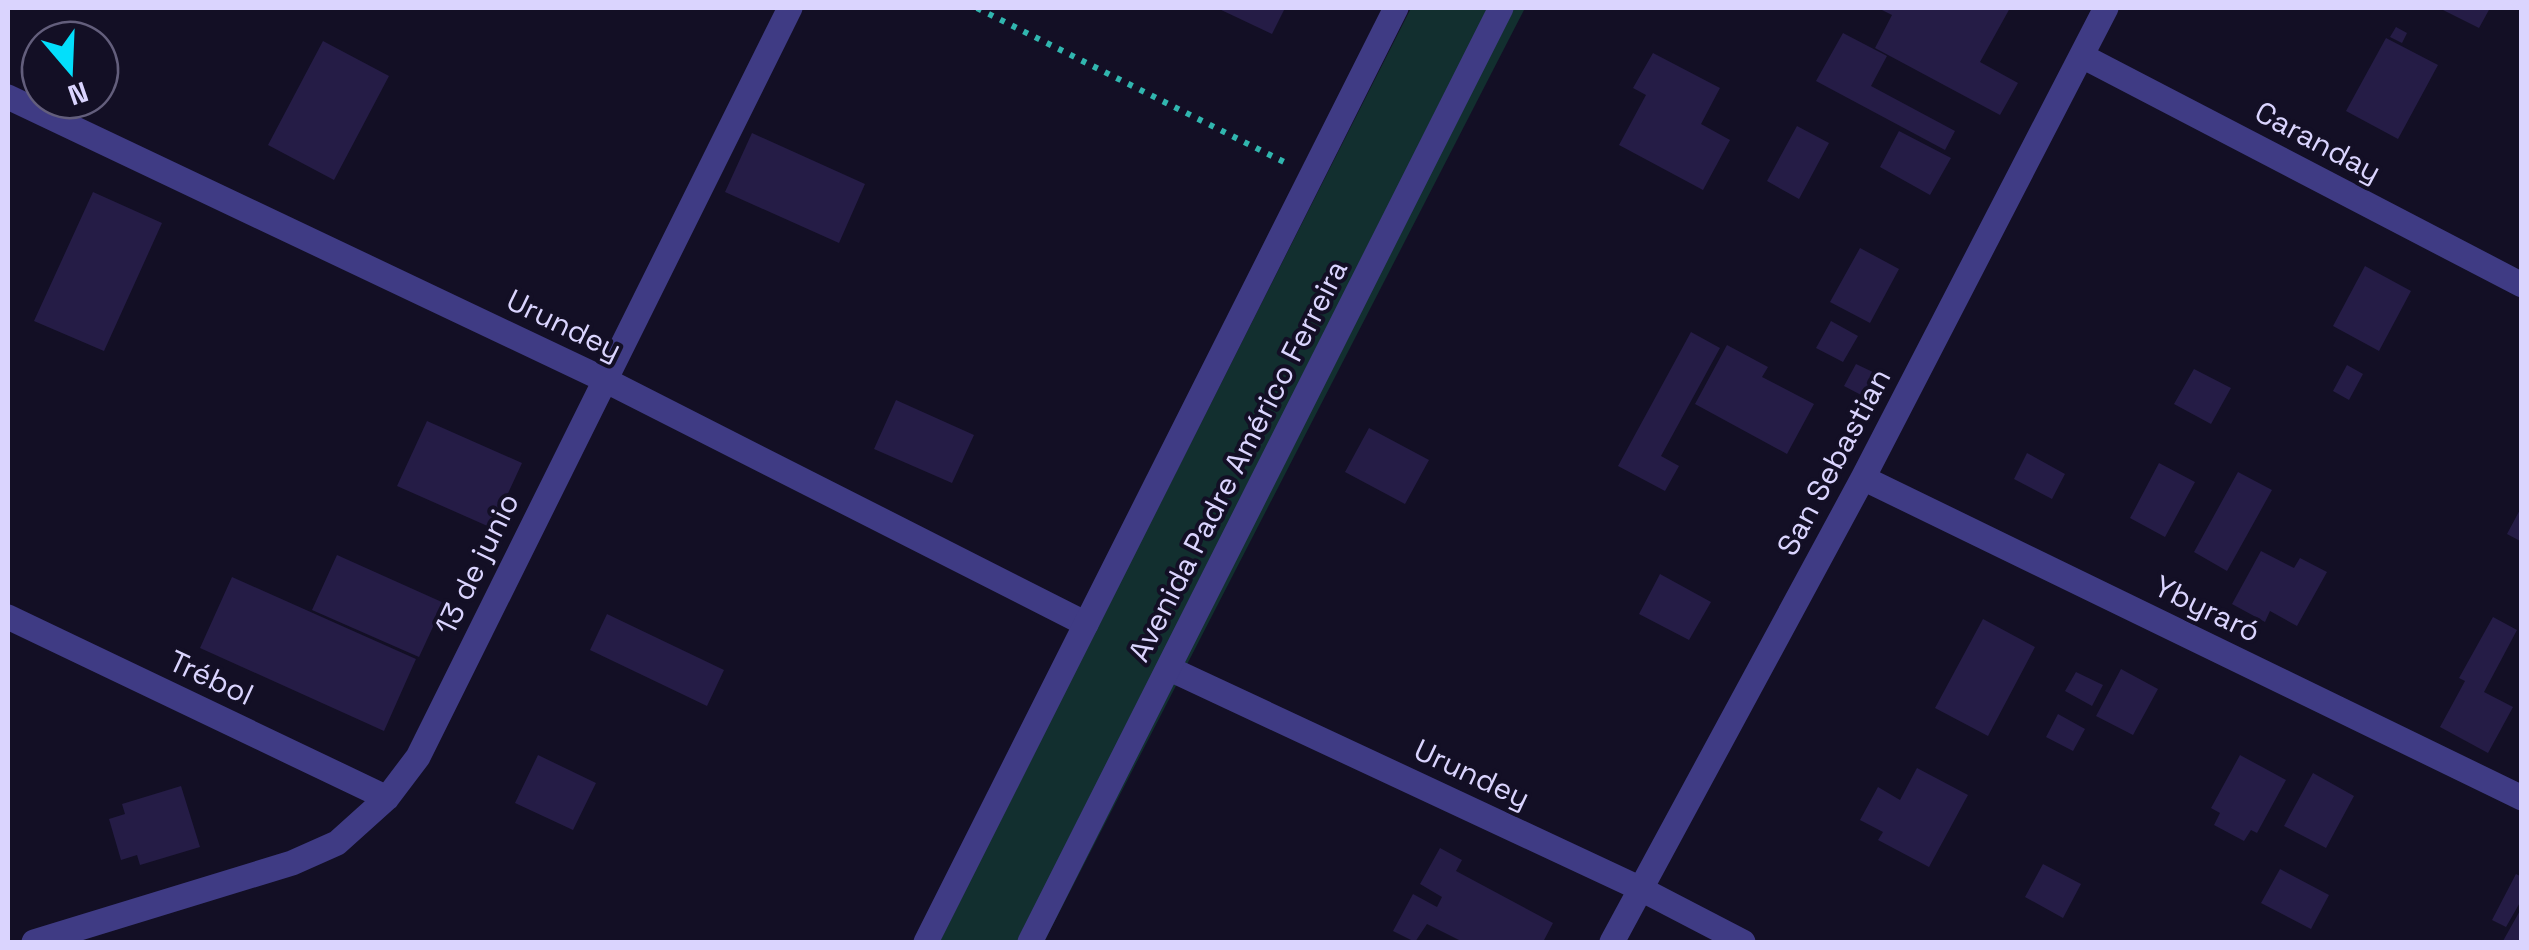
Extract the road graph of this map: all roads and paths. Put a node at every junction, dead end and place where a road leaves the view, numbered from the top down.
1 (790, 8) edge
2 (977, 8) edge
3 (1396, 8) edge
4 (1502, 8) edge
5 (2106, 8) edge
6 (2084, 57) junction
7 (8, 97) edge
8 (1312, 176) junction
9 (2522, 285) edge
10 (604, 380) junction
11 (1863, 478) junction
12 (8, 618) edge
13 (1086, 624) junction
14 (1170, 669) junction
15 (387, 798) junction
16 (2522, 798) edge
17 (1638, 888) junction
18 (34, 942) edge
19 (926, 942) edge
20 (1030, 942) edge
21 (1612, 942) edge
22 (1744, 942) edge

1 - 10 street, 13 de junio
2 - 8 path
3 - 8 street, Avenida Padre Américo Ferreira
4 - 14 street, Avenida Padre Américo Ferreira
5 - 6 street, San Sebastian
6 - 9 street, Caranday
6 - 11 street, San Sebastian
7 - 10 street, Urundey
8 - 13 street, Avenida Padre Américo Ferreira
10 - 13 street, Urundey
10 - 15 street, 13 de junio
11 - 16 street, Ybyraró
11 - 17 street, San Sebastian
12 - 15 street, Trébol
13 - 19 street, Avenida Padre Américo Ferreira
14 - 17 street, Urundey
14 - 20 street, Avenida Padre Américo Ferreira
15 - 18 street, 13 de junio
17 - 21 street, San Sebastian
17 - 22 street, Urundey

